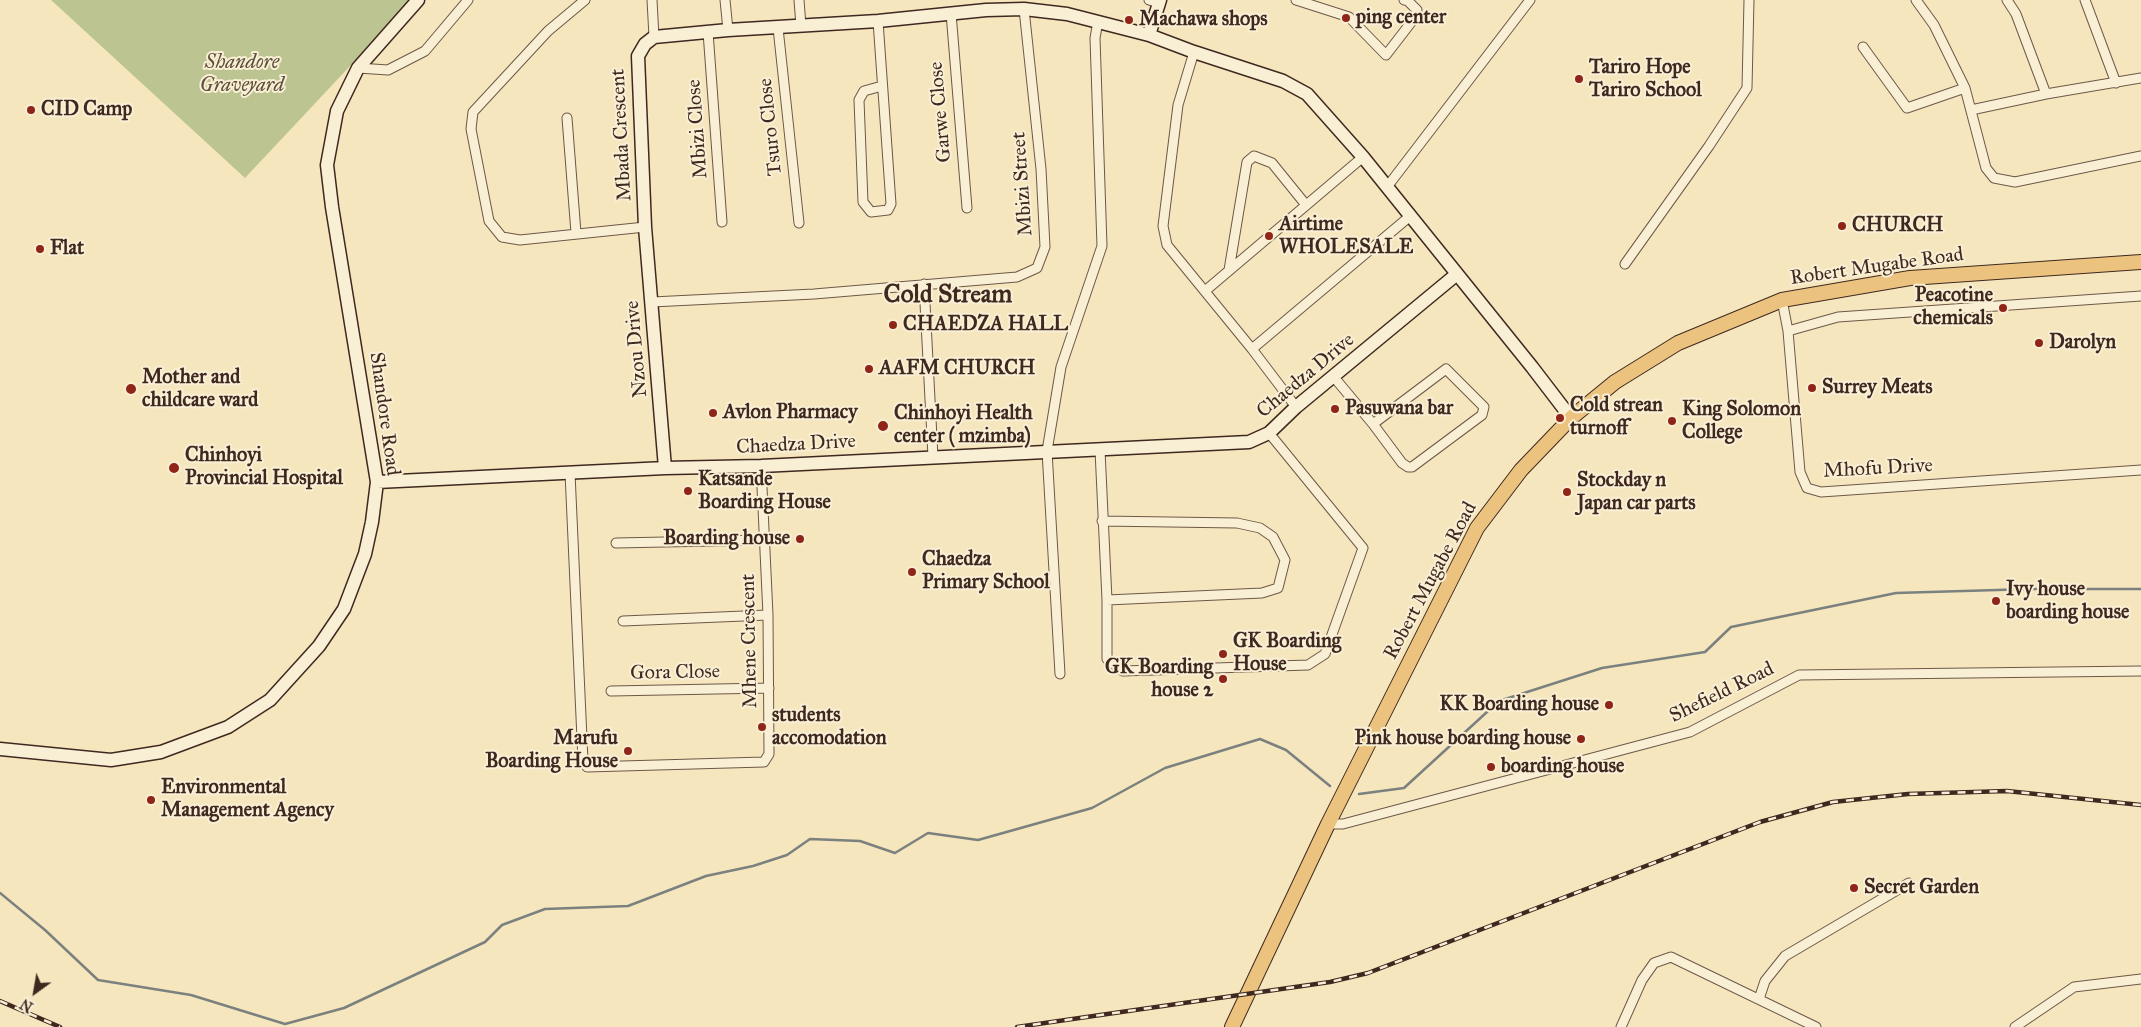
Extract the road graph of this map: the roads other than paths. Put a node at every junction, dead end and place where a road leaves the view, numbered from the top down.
1 (418, 0) edge
2 (468, 0) edge
3 (585, 0) edge
4 (652, 0) edge
5 (725, 0) edge
6 (799, 0) edge
7 (1296, 0) edge
8 (1404, 0) edge
9 (1530, 0) edge
10 (1749, 0) edge
11 (1916, 0) edge
12 (2007, 0) edge
13 (2085, 0) edge
14 (1156, 1) edge
15 (986, 5) edge
16 (1024, 9) junction
17 (951, 13) junction
18 (878, 21) junction
19 (1098, 21) junction
20 (801, 26) junction
21 (778, 28) junction
22 (728, 30) junction
23 (708, 32) junction
24 (1149, 35) junction
25 (650, 40) junction
26 (1863, 46) dead end
27 (1194, 52) junction
28 (358, 68) junction
29 (2141, 78) edge
30 (2116, 84) junction
31 (882, 86) junction
32 (1965, 88) junction
33 (2046, 94) junction
34 (1972, 110) junction
35 (567, 118) dead end
36 (2141, 156) edge
37 (1363, 157) junction
38 (1387, 187) junction
39 (1306, 205) junction
40 (967, 208) dead end
41 (1409, 217) junction
42 (722, 222) dead end
43 (799, 223) dead end
44 (645, 227) junction
45 (576, 233) junction
46 (2141, 262) edge
47 (1624, 264) dead end
48 (1230, 270) junction
49 (1457, 274) junction
50 (924, 284) junction
51 (1205, 291) junction
52 (2141, 296) edge
53 (1782, 300) junction
54 (652, 302) junction
55 (1788, 331) junction
56 (1252, 349) junction
57 (1333, 376) junction
58 (1296, 407) junction
59 (1571, 418) junction
60 (1373, 424) junction
61 (1270, 433) junction
62 (1100, 450) junction
63 (1047, 451) junction
64 (933, 457) junction
65 (761, 466) junction
66 (665, 468) junction
67 (2141, 470) edge
68 (570, 473) junction
69 (377, 482) junction
70 (1102, 521) junction
71 (764, 540) junction
72 (616, 542) dead end
73 (1107, 600) junction
74 (768, 615) junction
75 (623, 621) dead end
76 (2141, 671) edge
77 (1060, 674) dead end
78 (769, 688) junction
79 (612, 691) dead end
80 (0, 749) edge
81 (1328, 824) junction
82 (1909, 883) dead end
83 (2141, 979) edge
84 (1760, 999) junction
85 (1232, 1027) edge
86 (1621, 1027) edge
87 (1816, 1027) edge
88 (2015, 1027) edge

1 - 28 street, Shandore Road
2 - 28 street
3 - 45 street
4 - 25 street
5 - 22 street
6 - 20 street
7 - 8 street
9 - 38 street
10 - 47 street
11 - 32 street
12 - 33 street
13 - 30 street
14 - 24 street
15 - 16 street
15 - 17 street
16 - 19 street
16 - 50 street, Mbizi Street
17 - 18 street
17 - 40 street, Garwe Close
18 - 20 street
18 - 31 street
19 - 24 street
19 - 63 street
20 - 21 street
21 - 22 street
21 - 43 street, Tsuro Close
22 - 23 street
23 - 25 street
23 - 42 street, Mbizi Close
24 - 27 street
25 - 44 street, Mbada Crescent
26 - 32 street
27 - 37 street
27 - 51 street
28 - 69 street, Shandore Road
29 - 30 street
30 - 33 street
31 - 31 street
32 - 34 street
33 - 34 street
34 - 36 street
35 - 45 street
37 - 38 street
37 - 39 street
38 - 41 street
39 - 48 street
39 - 48 street
41 - 49 street
41 - 56 street
44 - 45 street
44 - 54 street, Nzou Drive
46 - 53 main road, Robert Mugabe Road
48 - 51 street
49 - 57 street, Chaedza Drive
49 - 59 street
50 - 54 street, Mbizi Street
50 - 64 street
51 - 56 street
52 - 55 street
53 - 55 street, Mhofu Drive
53 - 59 main road, Robert Mugabe Road
54 - 66 street, Nzou Drive
55 - 67 street, Mhofu Drive
56 - 58 street
57 - 58 street, Chaedza Drive
57 - 60 street
58 - 61 street, Chaedza Drive
59 - 81 main road, Robert Mugabe Road
60 - 60 street
61 - 62 street, Chaedza Drive
61 - 73 street
62 - 63 street, Chaedza Drive
62 - 70 street
63 - 64 street, Chaedza Drive
63 - 77 street
64 - 65 street, Chaedza Drive
65 - 66 street, Chaedza Drive
65 - 71 street, Mhene Crescent
66 - 68 street, Chaedza Drive
68 - 69 street, Chaedza Drive
68 - 78 street, Mhene Crescent
69 - 80 street, Shandore Road
70 - 73 street
70 - 73 street
71 - 72 street
71 - 74 street, Mhene Crescent
74 - 75 street
74 - 78 street, Mhene Crescent
76 - 81 street, Shefield Road
78 - 79 street, Gora Close
81 - 85 main road, Robert Mugabe Road
82 - 84 street
83 - 88 street
84 - 86 street
84 - 87 street

